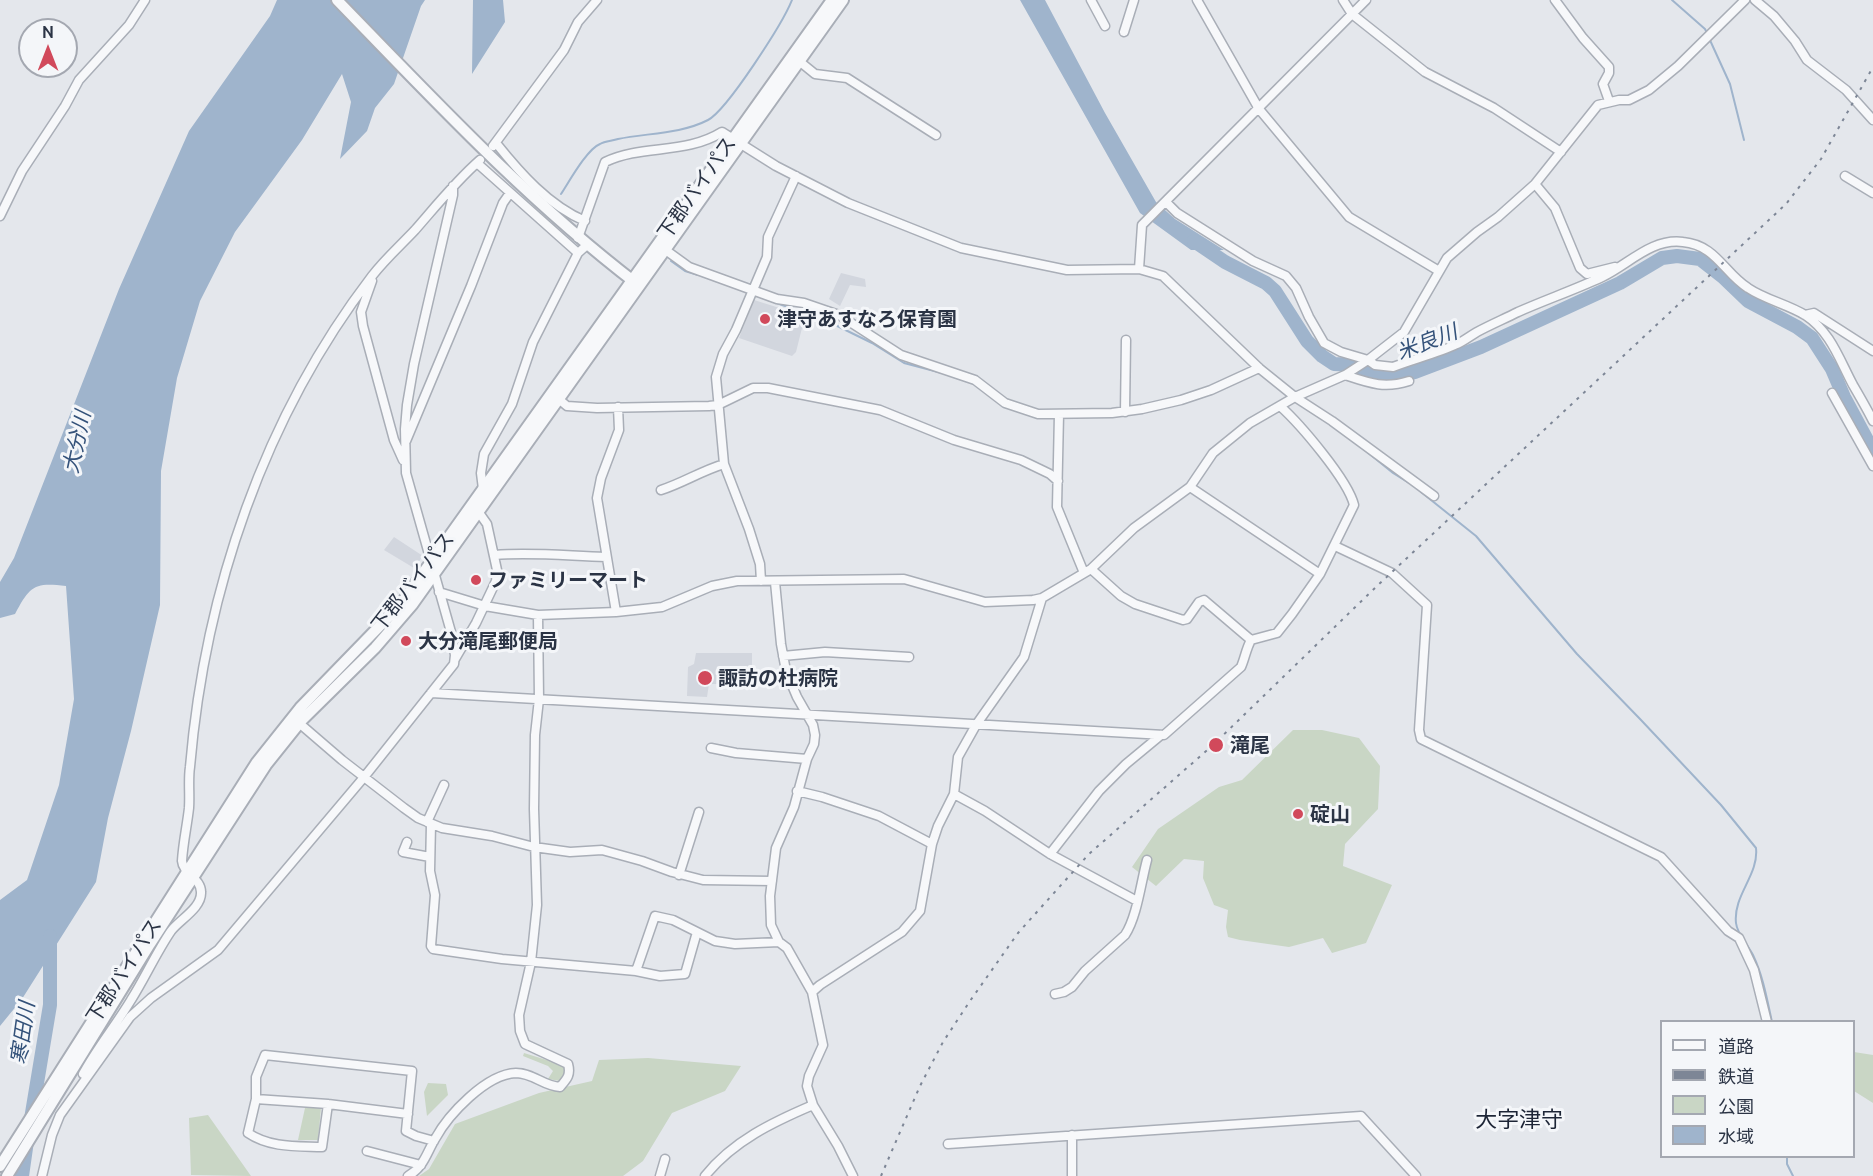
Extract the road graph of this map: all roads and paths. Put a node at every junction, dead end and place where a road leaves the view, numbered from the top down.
1 (145, 0) edge
2 (337, 0) edge
3 (597, 0) edge
4 (843, 0) edge
5 (1091, 0) edge
6 (1134, 0) edge
7 (1197, 0) edge
8 (1343, 0) edge
9 (1366, 0) edge
10 (1555, 0) edge
11 (1745, 0) edge
12 (828, 1) edge
13 (1757, 1) edge
14 (1352, 14) junction
15 (1105, 26) dead end
16 (1124, 32) dead end
17 (799, 61) junction
18 (1609, 101) junction
19 (1259, 109) junction
20 (1873, 120) edge
21 (936, 135) dead end
22 (737, 141) junction
23 (1561, 152) junction
24 (796, 176) junction
25 (1845, 176) dead end
26 (1535, 184) junction
27 (453, 186) junction
28 (510, 193) junction
29 (1873, 193) edge
30 (1166, 201) junction
31 (0, 216) edge
32 (585, 221) junction
33 (582, 241) junction
34 (661, 247) junction
35 (578, 253) junction
36 (1623, 267) junction
37 (1139, 269) junction
38 (1439, 271) junction
39 (373, 275) junction
40 (636, 283) junction
41 (752, 293) junction
42 (1805, 315) junction
43 (1126, 340) dead end
44 (1873, 351) edge
45 (1368, 360) junction
46 (1259, 368) junction
47 (1345, 375) junction
48 (1408, 381) dead end
49 (1832, 393) dead end
50 (555, 396) junction
51 (1295, 397) junction
52 (718, 405) junction
53 (1281, 406) junction
54 (618, 407) junction
55 (1125, 412) junction
56 (1059, 414) junction
57 (1873, 421) edge
58 (405, 444) junction
59 (724, 464) junction
60 (406, 466) junction
61 (1873, 466) edge
62 (1058, 481) junction
63 (1190, 487) junction
64 (483, 489) junction
65 (661, 490) dead end
66 (1434, 496) dead end
67 (476, 508) junction
68 (1335, 546) junction
69 (495, 555) junction
70 (606, 557) junction
71 (431, 563) junction
72 (1087, 571) junction
73 (1320, 574) junction
74 (434, 575) junction
75 (761, 582) junction
76 (775, 582) junction
77 (439, 592) junction
78 (1042, 598) junction
79 (485, 606) junction
80 (615, 612) junction
81 (538, 615) junction
82 (1251, 640) junction
83 (783, 656) junction
84 (909, 657) dead end
85 (455, 660) junction
86 (431, 693) junction
87 (539, 699) junction
88 (808, 715) junction
89 (299, 723) junction
90 (976, 724) junction
91 (1161, 735) junction
92 (711, 748) dead end
93 (807, 759) junction
94 (364, 776) junction
95 (444, 785) dead end
96 (797, 791) junction
97 (954, 794) junction
98 (699, 812) dead end
99 (429, 823) junction
100 (407, 842) dead end
101 (932, 844) junction
102 (534, 847) junction
103 (1050, 854) junction
104 (430, 857) junction
105 (1147, 860) dead end
106 (679, 874) junction
107 (190, 875) junction
108 (772, 881) junction
109 (1137, 901) junction
110 (697, 932) junction
111 (779, 942) junction
112 (531, 962) junction
113 (636, 971) junction
114 (812, 992) junction
115 (1054, 994) dead end
116 (1766, 1020) edge
117 (70, 1099) junction
118 (256, 1099) junction
119 (328, 1104) junction
120 (813, 1105) junction
121 (408, 1114) junction
122 (1072, 1135) junction
123 (434, 1141) junction
124 (948, 1144) dead end
125 (368, 1151) dead end
126 (665, 1159) dead end
127 (421, 1165) junction
128 (0, 1166) edge
129 (8, 1176) edge
130 (42, 1176) edge
131 (408, 1176) edge
132 (660, 1176) edge
133 (705, 1176) edge
134 (853, 1176) edge
135 (1072, 1176) edge
136 (1416, 1176) edge

1 - 31 street
2 - 33 street
3 - 32 street
4 - 17 street
5 - 15 street
6 - 16 street
7 - 19 street
8 - 14 street
9 - 14 street
10 - 18 street
11 - 18 street
12 - 22 street, 下郡バイパス
13 - 20 street
14 - 19 street
14 - 23 street
17 - 21 street
17 - 22 street
18 - 23 street
19 - 30 street
19 - 38 street
22 - 24 street
22 - 32 street
22 - 34 street
23 - 26 street
24 - 37 street
24 - 41 street
25 - 29 street
26 - 36 street
26 - 38 street
27 - 28 street
27 - 39 street
27 - 58 street
28 - 35 street
28 - 58 street
30 - 37 street
30 - 45 street
32 - 33 street
33 - 35 street
33 - 40 street
34 - 40 street
34 - 41 street
35 - 64 street
36 - 42 street
36 - 45 street
37 - 46 street
38 - 45 street
39 - 60 street
39 - 107 street
40 - 50 street
41 - 52 street
41 - 56 street
42 - 44 street
42 - 57 street
43 - 55 street
45 - 47 street
46 - 51 street
46 - 55 street
47 - 48 street
47 - 51 street
49 - 61 street
50 - 54 street
50 - 64 street, 下郡バイパス
50 - 67 street
51 - 53 street
51 - 66 street
52 - 54 street
52 - 59 street
52 - 62 street
53 - 63 street
53 - 68 street
54 - 70 street
55 - 56 street
56 - 62 street
58 - 60 street
59 - 65 street
59 - 75 street
60 - 71 street
62 - 72 street
63 - 72 street
63 - 73 street
64 - 67 street, 下郡バイパス
67 - 69 street
67 - 71 street, 下郡バイパス
67 - 74 street
68 - 73 street
68 - 116 street
69 - 70 street
69 - 79 street
70 - 80 street
71 - 74 street
71 - 107 street, 下郡バイパス
72 - 78 street
72 - 82 street
73 - 82 street
74 - 77 street
74 - 89 street
75 - 76 street
75 - 80 street
76 - 78 street
76 - 83 street
77 - 79 street
77 - 85 street
78 - 90 street
79 - 81 street
79 - 85 street
80 - 81 street
81 - 87 street
82 - 91 street
83 - 84 street
83 - 88 street
85 - 86 street
86 - 87 street
86 - 94 street
87 - 88 street
87 - 102 street
88 - 90 street
88 - 93 street
89 - 94 street
89 - 107 street
90 - 91 street
90 - 97 street
91 - 103 street
92 - 93 street
93 - 96 street
94 - 99 street
94 - 117 street
95 - 99 street
96 - 101 street
96 - 108 street
97 - 101 street
97 - 103 street
98 - 106 street
99 - 102 street
99 - 104 street
100 - 104 street
101 - 114 street
102 - 106 street
102 - 112 street
103 - 109 street
104 - 112 street
105 - 109 street
106 - 108 street
107 - 117 street
107 - 128 street, 下郡バイパス
107 - 129 street
108 - 111 street
109 - 115 street
110 - 111 street
110 - 113 street
110 - 113 street
111 - 114 street
112 - 113 street
112 - 123 street
114 - 120 street
117 - 130 street
118 - 119 street
118 - 119 street
118 - 121 street
119 - 121 street
120 - 133 street
120 - 134 street
121 - 123 street
122 - 124 street
122 - 135 street
122 - 136 street
123 - 127 street
125 - 127 street
126 - 132 street
127 - 131 street

